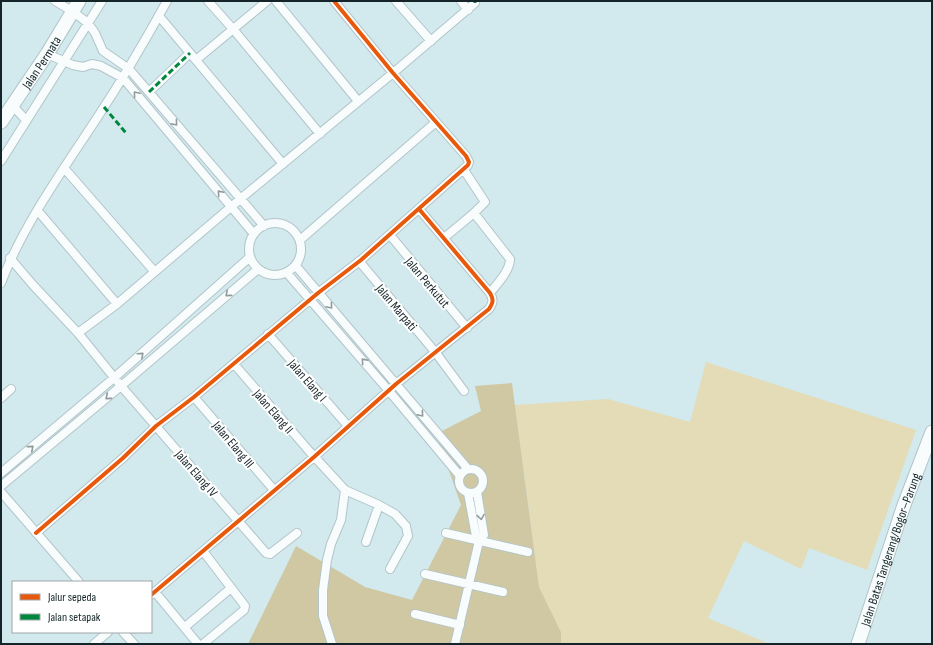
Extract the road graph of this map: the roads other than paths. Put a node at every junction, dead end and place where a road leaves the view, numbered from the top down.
1 (55, 1) edge
2 (102, 1) edge
3 (167, 1) edge
4 (208, 1) edge
5 (267, 1) edge
6 (276, 1) edge
7 (334, 1) edge
8 (396, 1) edge
9 (461, 1) edge
10 (475, 3) dead end
11 (76, 6) edge
12 (468, 10) junction
13 (159, 16) junction
14 (88, 23) junction
15 (233, 29) junction
16 (431, 41) junction
17 (190, 53) junction
18 (46, 54) junction
19 (196, 60) junction
20 (64, 61) junction
21 (128, 69) junction
22 (393, 73) junction
23 (123, 78) junction
24 (148, 92) junction
25 (358, 102) junction
26 (12, 105) junction
27 (26, 120) junction
28 (1, 122) edge
29 (436, 122) junction
30 (320, 134) junction
31 (1, 161) edge
32 (283, 164) junction
33 (64, 168) junction
34 (464, 170) junction
35 (240, 200) junction
36 (232, 207) junction
37 (418, 209) junction
38 (38, 211) junction
39 (474, 213) junction
40 (264, 226) junction
41 (254, 234) junction
42 (390, 235) junction
43 (444, 238) junction
44 (300, 240) junction
45 (250, 257) junction
46 (10, 258) junction
47 (359, 261) junction
48 (296, 266) junction
49 (258, 269) junction
50 (154, 271) junction
51 (287, 273) junction
52 (1, 283) edge
53 (318, 293) junction
54 (490, 293) junction
55 (310, 300) junction
56 (117, 304) junction
57 (467, 328) junction
58 (78, 333) junction
59 (268, 334) junction
60 (436, 353) junction
61 (234, 364) junction
62 (115, 377) junction
63 (396, 384) junction
64 (121, 386) junction
65 (11, 389) dead end
66 (389, 391) junction
67 (464, 391) dead end
68 (194, 397) junction
69 (1, 398) edge
70 (156, 426) junction
71 (348, 426) junction
72 (932, 432) edge
73 (314, 457) junction
74 (468, 470) junction
75 (1, 473) edge
76 (460, 476) junction
77 (1, 486) edge
78 (274, 490) junction
79 (344, 490) junction
80 (1, 492) edge
81 (477, 492) junction
82 (468, 493) junction
83 (379, 505) junction
84 (238, 520) junction
85 (36, 533) junction
86 (297, 533) dead end
87 (446, 533) dead end
88 (479, 541) junction
89 (366, 542) dead end
90 (203, 551) junction
91 (528, 552) dead end
92 (390, 569) dead end
93 (425, 574) dead end
94 (78, 581) edge
95 (469, 584) junction
96 (232, 588) junction
97 (503, 592) dead end
98 (153, 594) edge
99 (415, 614) dead end
100 (460, 625) junction
101 (184, 627) junction
102 (107, 633) edge
103 (124, 633) edge
104 (94, 644) edge
105 (134, 644) edge
106 (198, 644) edge
107 (203, 644) edge
108 (332, 644) edge
109 (455, 644) edge
110 (858, 644) edge

1 - 11 street
2 - 14 street
3 - 13 street
4 - 15 street
5 - 15 street
6 - 25 street
7 - 22 street
8 - 16 street
9 - 12 street
10 - 12 street
11 - 14 street
11 - 18 main road, Jalan Permata
12 - 16 street
13 - 17 street
13 - 21 street
14 - 20 street
14 - 21 street
15 - 19 street
15 - 30 street
16 - 22 street
17 - 19 street
17 - 24 street
18 - 20 street
18 - 26 main road, Jalan Permata
19 - 32 street
20 - 23 street
20 - 27 street
21 - 23 street
21 - 24 street
22 - 25 street
22 - 29 street
23 - 33 street
36 -> 23 street
24 -> 35 street
25 - 30 street
26 - 27 street
26 - 28 main road, Jalan Permata
27 - 31 street
29 - 34 street
29 - 44 street
30 - 32 street
32 - 35 street
33 - 38 street
33 - 50 street
34 - 37 street
34 - 39 street
35 - 36 street
35 - 40 street
36 - 41 street
36 - 50 street
37 - 42 street
37 - 43 street
38 - 46 street
38 - 56 street
39 - 43 street
39 - 54 street
40 - 41 street
40 - 44 street
41 - 45 street
42 - 47 street
42 - 57 street, Jalan Perkutut
43 - 54 street
44 - 48 street
45 - 49 street
62 -> 45 street
46 - 52 street
46 - 58 street, Jalan Elang IV
47 - 53 street
47 - 60 street, Jalan Marpati
48 - 51 street
48 - 53 street
49 - 51 street
49 -> 64 street
50 - 56 street
51 - 55 street
53 - 55 street
53 -> 63 street
54 - 57 street
55 - 59 street
66 -> 55 street
56 - 58 street
57 - 60 street
58 - 62 street, Jalan Elang IV
59 - 61 street
59 - 71 street, Jalan Elang I
60 - 63 street
60 - 67 street, Jalan Marpati
61 - 68 street
61 - 73 street, Jalan Elang II
62 - 64 street, Jalan Elang IV
75 -> 62 street
63 - 66 street
63 -> 74 street
64 - 70 street, Jalan Elang IV
64 -> 77 street
65 - 69 street
66 - 71 street
66 - 76 street
68 - 70 street
68 - 78 street, Jalan Elang III
70 - 84 street, Jalan Elang IV
70 - 85 street
71 - 73 street
72 - 110 main road, Jalan Batas Tangerang/Bogor–Parung
73 - 78 street
73 - 79 street, Jalan Elang II
74 - 76 street
74 - 81 street
76 - 82 street
78 - 84 street
79 - 83 street
79 - 108 street
80 - 85 street
81 - 82 street
81 -> 88 street
82 - 88 street
83 - 89 street
83 - 92 street
84 - 86 street, Jalan Elang IV
84 - 90 street
85 - 94 street
87 - 88 street
88 - 91 street
88 - 95 street
90 - 96 street
90 - 98 street
93 - 95 street
95 - 97 street
95 - 100 street
96 - 101 street
96 - 107 street
98 - 101 street
99 - 100 street
100 - 109 street
101 - 106 street
102 - 104 street
103 - 105 street

